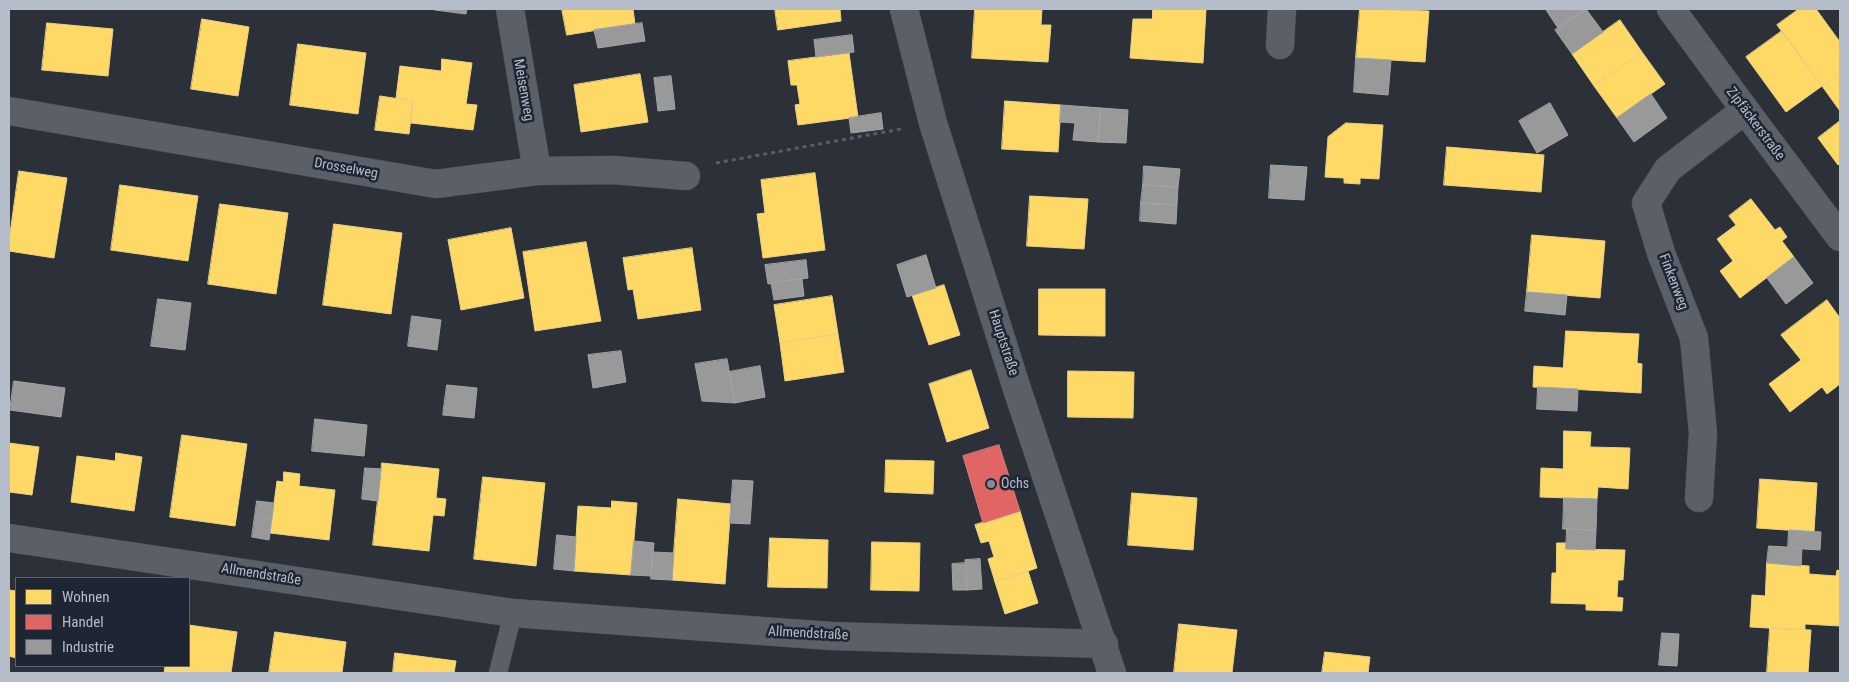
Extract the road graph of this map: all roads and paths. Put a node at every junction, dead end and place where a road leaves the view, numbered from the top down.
1 (510, 9) edge
2 (904, 9) edge
3 (1282, 9) edge
4 (1671, 9) edge
5 (1280, 45) dead end
6 (1744, 110) junction
7 (9, 112) edge
8 (906, 128) dead end
9 (537, 171) junction
10 (686, 176) joint
11 (1840, 237) edge
12 (1699, 498) dead end
13 (9, 538) edge
14 (513, 613) junction
15 (1104, 644) junction
16 (498, 673) edge
17 (1112, 673) edge

1 - 9 street, Meisenweg
2 - 15 street, Hauptstraße
3 - 5 street
4 - 6 street, Zipfäckerstraße
6 - 11 street, Zipfäckerstraße
6 - 12 street, Finkenweg
7 - 9 street, Drosselweg
8 - 10 path
9 - 10 street, Drosselweg
13 - 14 street, Allmendstraße
14 - 15 street, Allmendstraße
14 - 16 lane
15 - 17 street, Hauptstraße

